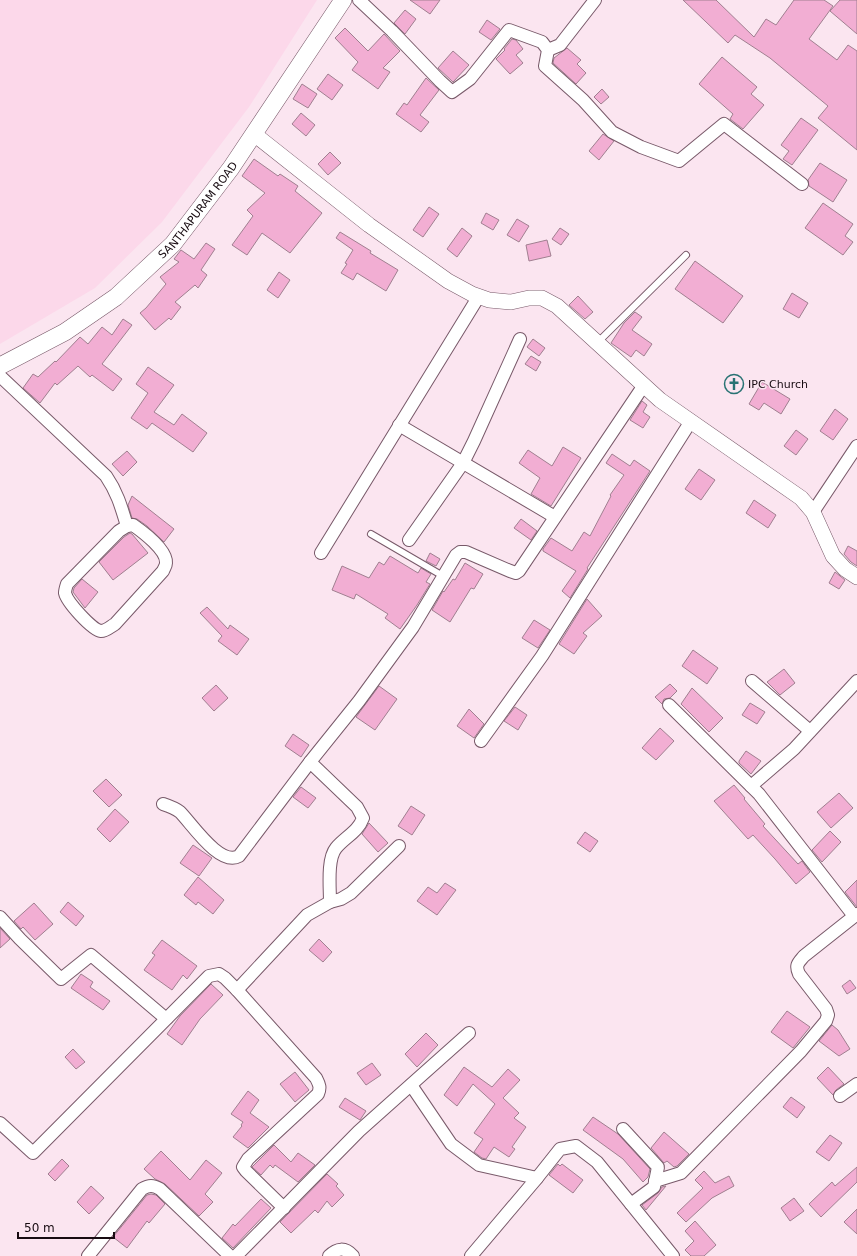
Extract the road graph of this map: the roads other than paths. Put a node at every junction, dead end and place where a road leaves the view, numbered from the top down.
1 (343, 0) edge
2 (359, 0) edge
3 (595, 0) edge
4 (548, 50) junction
5 (254, 134) junction
6 (802, 184) dead end
7 (686, 255) dead end
8 (479, 296) junction
9 (520, 339) dead end
10 (597, 343) junction
11 (0, 366) edge
12 (0, 376) edge
13 (644, 386) junction
14 (691, 421) junction
15 (399, 425) junction
16 (857, 446) edge
17 (463, 463) junction
18 (812, 512) junction
19 (555, 518) junction
20 (127, 526) junction
21 (371, 534) dead end
22 (410, 540) dead end
23 (321, 554) dead end
24 (443, 576) junction
25 (857, 577) edge
26 (752, 681) dead end
27 (857, 681) edge
28 (669, 705) dead end
29 (810, 731) junction
30 (481, 741) dead end
31 (310, 762) junction
32 (751, 786) junction
33 (164, 804) dead end
34 (399, 846) dead end
35 (330, 902) junction
36 (856, 915) edge
37 (0, 917) edge
38 (237, 990) junction
39 (167, 1018) junction
40 (469, 1033) dead end
41 (857, 1084) edge
42 (411, 1085) junction
43 (840, 1096) dead end
44 (0, 1123) edge
45 (623, 1130) dead end
46 (538, 1178) junction
47 (655, 1181) junction
48 (631, 1204) junction
49 (284, 1208) junction
50 (88, 1256) edge
51 (230, 1256) edge
52 (236, 1256) edge
53 (329, 1256) edge
54 (353, 1256) edge
55 (471, 1256) edge
56 (673, 1256) edge

1 - 5 main road, SANTHAPURAM ROAD
2 - 4 street
3 - 4 street
4 - 6 street
5 - 8 street
5 - 11 main road, SANTHAPURAM ROAD
7 - 10 lane
8 - 10 street
8 - 15 street
9 - 17 street
10 - 13 street
12 - 20 street
13 - 14 street
13 - 19 street
14 - 18 street
14 - 30 street
15 - 17 street
15 - 23 street
16 - 18 street
17 - 19 street
17 - 22 street
18 - 25 street
19 - 24 street
20 - 20 street
21 - 24 lane
24 - 31 street
26 - 29 street
27 - 29 street
28 - 32 street
29 - 32 street
31 - 33 street
31 - 35 street
32 - 36 street
34 - 35 street
35 - 38 street
36 - 47 street
37 - 39 street
38 - 39 street
38 - 49 street
39 - 44 street
40 - 42 street
41 - 43 street
42 - 46 street
42 - 49 street
45 - 47 street
46 - 48 street
46 - 55 street
47 - 48 street
48 - 56 street
49 - 52 street
50 - 51 street
53 - 54 street

